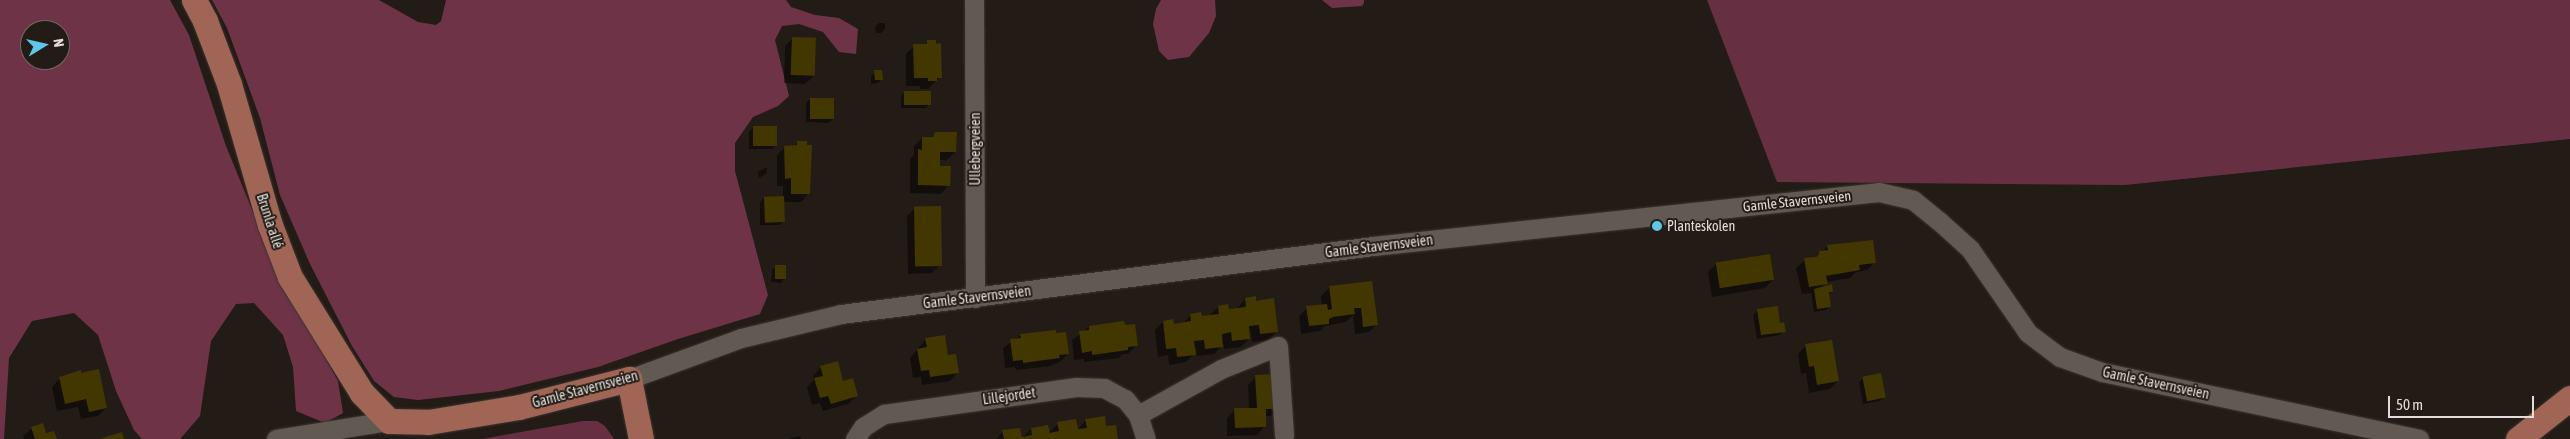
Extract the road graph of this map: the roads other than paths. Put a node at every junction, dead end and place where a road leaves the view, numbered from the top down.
1 (194, 0) edge
2 (974, 0) edge
3 (975, 298) junction
4 (629, 378) junction
5 (2570, 398) edge
6 (1138, 415) junction
7 (388, 421) junction
8 (1284, 435) dead end
9 (276, 439) edge
10 (641, 439) edge
11 (855, 439) edge
12 (1146, 439) edge
13 (2419, 439) edge
14 (2518, 439) edge

1 - 7 main road, Brunla allé
2 - 3 street, Ullebergveien
3 - 4 street, Gamle Stavernsveien
3 - 13 street, Gamle Stavernsveien
4 - 7 main road, Gamle Stavernsveien
4 - 10 main road
5 - 14 main road
6 - 8 street
6 - 11 street, Lillejordet
6 - 12 street, Lillejordet
7 - 9 street, Gamle Stavernsveien

